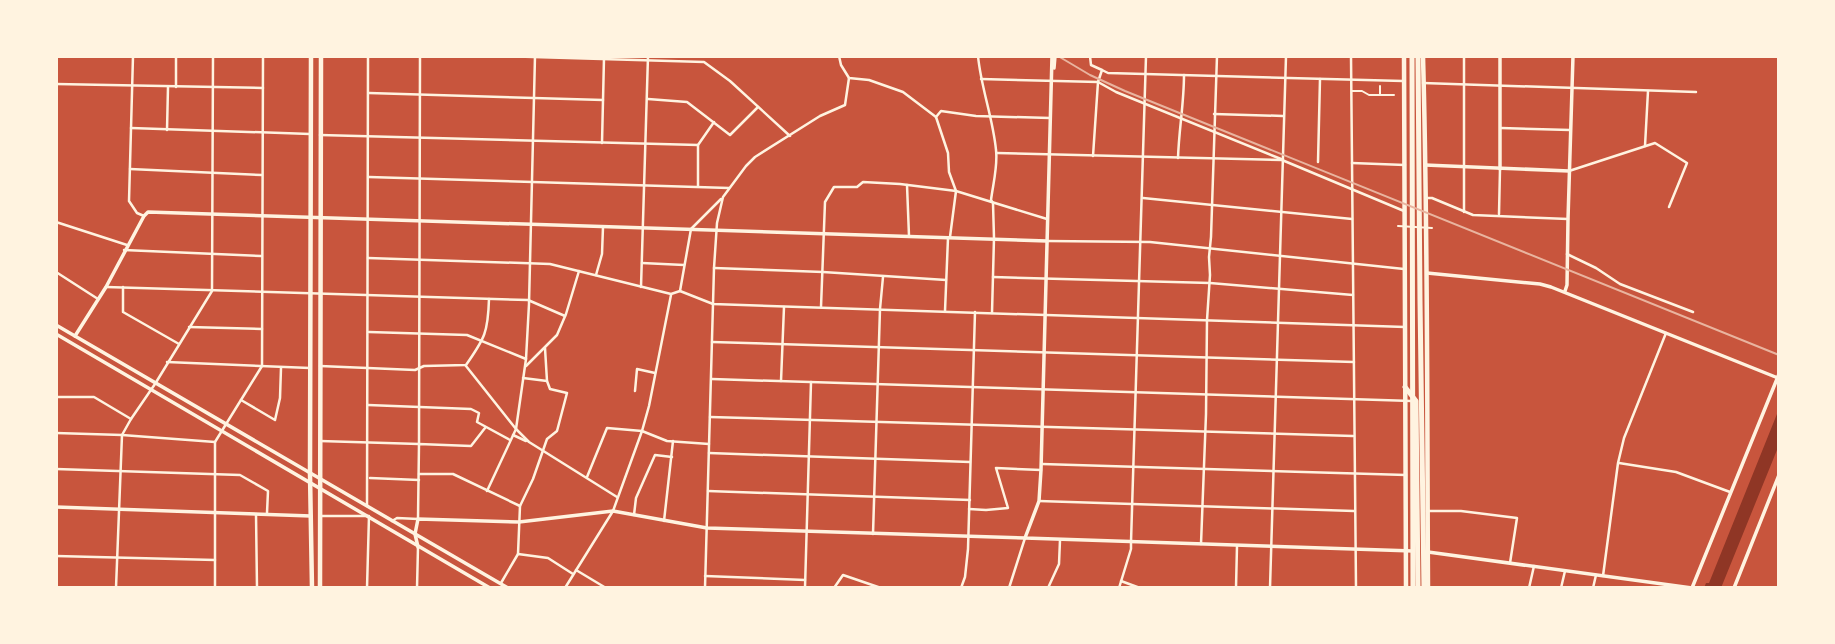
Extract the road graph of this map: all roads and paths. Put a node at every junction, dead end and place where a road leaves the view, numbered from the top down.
1 (133, 56) edge
2 (176, 56) edge
3 (213, 56) edge
4 (262, 56) edge
5 (310, 56) edge
6 (321, 56) edge
7 (368, 56) edge
8 (419, 56) edge
9 (501, 56) edge
10 (839, 56) edge
11 (978, 56) edge
12 (1052, 56) edge
13 (1090, 56) edge
14 (1146, 56) edge
15 (1217, 56) edge
16 (1286, 56) edge
17 (1351, 56) edge
18 (1404, 56) edge
19 (1412, 56) edge
20 (1421, 56) edge
21 (1464, 56) edge
22 (1500, 56) edge
23 (1573, 56) edge
24 (535, 57) edge
25 (604, 58) junction
26 (648, 58) edge
27 (685, 58) edge
28 (1102, 71) junction
29 (1146, 74) junction
30 (1184, 75) junction
31 (1216, 76) junction
32 (849, 78) junction
33 (1284, 78) junction
34 (981, 79) junction
35 (1052, 79) junction
36 (1320, 79) junction
37 (1351, 80) junction
38 (1404, 80) junction
39 (1098, 82) junction
40 (1424, 83) junction
41 (56, 84) edge
42 (1464, 85) junction
43 (132, 86) junction
44 (1380, 86) dead end
45 (1500, 86) junction
46 (168, 87) junction
47 (176, 87) junction
48 (213, 88) junction
49 (263, 88) junction
50 (1572, 88) junction
51 (1352, 90) dead end
52 (1647, 91) junction
53 (1696, 92) dead end
54 (369, 93) junction
55 (419, 95) junction
56 (1380, 95) junction
57 (1386, 95) junction
58 (1394, 95) dead end
59 (535, 97) junction
60 (646, 99) junction
61 (603, 100) junction
62 (1386, 103) dead end
63 (1144, 104) junction
64 (758, 107) junction
65 (1214, 114) junction
66 (991, 116) junction
67 (1283, 116) junction
68 (936, 117) junction
69 (1051, 118) junction
70 (1180, 118) junction
71 (714, 122) junction
72 (131, 128) junction
73 (1500, 128) junction
74 (167, 130) junction
75 (1570, 130) junction
76 (214, 131) junction
77 (1213, 132) junction
78 (263, 133) junction
79 (310, 134) junction
80 (320, 135) junction
81 (368, 135) junction
82 (419, 136) junction
83 (790, 136) junction
84 (533, 140) junction
85 (602, 142) junction
86 (645, 144) junction
87 (698, 145) junction
88 (1646, 146) junction
89 (997, 153) junction
90 (1050, 154) junction
91 (1093, 156) junction
92 (1143, 157) junction
93 (1178, 158) junction
94 (1213, 158) junction
95 (1282, 160) junction
96 (1318, 162) dead end
97 (1351, 163) junction
98 (1405, 165) junction
99 (1425, 165) junction
100 (1465, 167) junction
101 (130, 169) junction
102 (1500, 169) junction
103 (1569, 171) junction
104 (213, 174) junction
105 (262, 175) junction
106 (368, 177) junction
107 (420, 178) junction
108 (532, 181) junction
109 (644, 185) junction
110 (907, 185) junction
111 (698, 186) junction
112 (729, 188) junction
113 (1352, 188) junction
114 (956, 191) junction
115 (723, 197) junction
116 (1143, 198) junction
117 (1425, 198) junction
118 (993, 202) junction
119 (1212, 205) junction
120 (1669, 207) dead end
121 (1404, 211) junction
122 (1281, 212) junction
123 (1464, 212) junction
124 (213, 214) junction
125 (144, 216) junction
126 (262, 216) junction
127 (1499, 216) junction
128 (311, 217) junction
129 (319, 218) junction
130 (1048, 219) junction
131 (1352, 219) junction
132 (1568, 219) junction
133 (368, 220) junction
134 (420, 221) junction
135 (57, 223) edge
136 (531, 225) junction
137 (1398, 226) dead end
138 (603, 227) junction
139 (56, 228) edge
140 (643, 228) junction
141 (691, 229) junction
142 (1432, 229) dead end
143 (716, 230) junction
144 (824, 233) junction
145 (909, 236) junction
146 (949, 237) junction
147 (994, 238) junction
148 (1047, 241) junction
149 (1141, 242) junction
150 (126, 248) junction
151 (1210, 249) junction
152 (1567, 254) junction
153 (213, 255) junction
154 (1280, 255) junction
155 (262, 257) junction
156 (368, 258) junction
157 (419, 260) junction
158 (530, 263) junction
159 (642, 263) junction
160 (1352, 263) junction
161 (684, 265) junction
162 (714, 268) junction
163 (1404, 269) junction
164 (579, 271) junction
165 (56, 272) edge
166 (823, 272) junction
167 (1427, 273) junction
168 (596, 275) junction
169 (883, 277) junction
170 (993, 277) junction
171 (946, 279) junction
172 (1046, 279) junction
173 (1140, 281) junction
174 (1210, 283) junction
175 (106, 287) junction
176 (123, 287) junction
177 (641, 287) junction
178 (1279, 289) junction
179 (212, 291) junction
180 (680, 291) junction
181 (1565, 291) junction
182 (262, 293) junction
183 (310, 294) junction
184 (320, 294) junction
185 (671, 294) junction
186 (368, 295) junction
187 (1353, 295) junction
188 (419, 296) junction
189 (98, 299) junction
190 (489, 299) junction
191 (528, 300) junction
192 (713, 304) junction
193 (784, 306) junction
194 (821, 307) junction
195 (880, 309) junction
196 (945, 312) junction
197 (975, 312) junction
198 (992, 313) junction
199 (1693, 313) dead end
200 (1045, 314) junction
201 (565, 316) junction
202 (1139, 318) junction
203 (1207, 320) junction
204 (1277, 322) junction
205 (56, 325) edge
206 (1353, 325) junction
207 (189, 327) junction
208 (1405, 327) junction
209 (262, 329) junction
210 (368, 332) junction
211 (1666, 332) junction
212 (56, 334) edge
213 (419, 334) junction
214 (75, 336) junction
215 (482, 341) junction
216 (712, 342) junction
217 (179, 344) junction
218 (782, 345) junction
219 (545, 348) junction
220 (880, 348) junction
221 (973, 351) junction
222 (1044, 353) junction
223 (1138, 355) junction
224 (1207, 358) junction
225 (526, 359) junction
226 (1276, 360) junction
227 (167, 362) junction
228 (1354, 362) junction
229 (466, 365) junction
230 (262, 366) junction
231 (320, 366) junction
232 (281, 367) junction
233 (525, 367) junction
234 (310, 368) junction
235 (368, 368) junction
236 (419, 368) junction
237 (655, 373) junction
238 (1778, 376) edge
239 (523, 378) junction
240 (712, 379) junction
241 (547, 381) junction
242 (781, 381) junction
243 (811, 382) junction
244 (155, 384) junction
245 (878, 384) junction
246 (1405, 387) junction
247 (972, 388) junction
248 (150, 389) junction
249 (1043, 389) junction
250 (635, 391) dead end
251 (1137, 391) junction
252 (1205, 393) junction
253 (1275, 396) junction
254 (56, 397) edge
255 (1354, 399) junction
256 (241, 400) junction
257 (1405, 400) junction
258 (1416, 401) junction
259 (1427, 401) junction
260 (368, 405) junction
261 (419, 407) junction
262 (710, 417) junction
263 (131, 419) junction
264 (811, 420) junction
265 (877, 422) junction
266 (226, 424) junction
267 (971, 425) junction
268 (1042, 427) junction
269 (485, 428) junction
270 (516, 429) junction
271 (1135, 429) junction
272 (221, 431) junction
273 (642, 431) junction
274 (1205, 432) junction
275 (56, 433) edge
276 (1274, 434) junction
277 (122, 435) junction
278 (513, 435) junction
279 (1353, 436) junction
280 (510, 440) junction
281 (320, 441) junction
282 (673, 441) junction
283 (215, 442) junction
284 (529, 442) junction
285 (368, 443) junction
286 (419, 444) junction
287 (709, 444) junction
288 (542, 451) junction
289 (709, 453) junction
290 (672, 457) junction
291 (810, 457) junction
292 (876, 459) junction
293 (970, 462) junction
294 (1618, 463) junction
295 (1041, 464) junction
296 (1134, 466) junction
297 (1203, 468) junction
298 (56, 469) edge
299 (1041, 470) junction
300 (120, 471) junction
301 (1273, 472) junction
302 (1354, 472) junction
303 (215, 474) junction
304 (310, 474) junction
305 (419, 474) junction
306 (1406, 475) junction
307 (1779, 475) edge
308 (368, 478) junction
309 (587, 478) junction
310 (321, 479) junction
311 (419, 480) junction
312 (311, 482) junction
313 (320, 487) junction
314 (487, 491) junction
315 (708, 491) junction
316 (1730, 492) junction
317 (808, 495) junction
318 (617, 497) junction
319 (875, 497) junction
320 (970, 500) junction
321 (1039, 501) junction
322 (1133, 504) junction
323 (368, 506) junction
324 (520, 506) junction
325 (1203, 506) junction
326 (56, 507) edge
327 (1272, 508) junction
328 (969, 509) junction
329 (119, 510) junction
330 (613, 511) junction
331 (1354, 511) junction
332 (1427, 511) junction
333 (215, 513) junction
334 (256, 514) junction
335 (267, 514) junction
336 (634, 515) junction
337 (312, 516) junction
338 (320, 516) junction
339 (369, 516) junction
340 (418, 519) junction
341 (392, 521) junction
342 (664, 521) junction
343 (519, 523) junction
344 (707, 528) junction
345 (807, 531) junction
346 (415, 534) junction
347 (873, 534) junction
348 (968, 536) junction
349 (1026, 538) junction
350 (1060, 540) junction
351 (1131, 542) junction
352 (1201, 544) junction
353 (1237, 545) junction
354 (418, 547) junction
355 (1271, 547) junction
356 (1355, 549) junction
357 (1406, 551) junction
358 (1428, 552) junction
359 (518, 554) junction
360 (56, 556) edge
361 (118, 557) junction
362 (215, 560) junction
363 (1510, 563) junction
364 (1534, 566) junction
365 (1565, 571) junction
366 (575, 572) junction
367 (1596, 575) junction
368 (705, 576) junction
369 (1603, 576) junction
370 (805, 579) junction
371 (1121, 581) junction
372 (501, 584) junction
373 (1010, 587) edge
374 (116, 588) edge
375 (215, 588) edge
376 (257, 588) edge
377 (312, 588) edge
378 (320, 588) edge
379 (367, 588) edge
380 (417, 588) edge
381 (491, 588) edge
382 (508, 588) edge
383 (565, 588) edge
384 (606, 588) edge
385 (705, 588) edge
386 (805, 588) edge
387 (834, 588) edge
388 (881, 588) edge
389 (961, 588) edge
390 (1048, 588) edge
391 (1119, 588) edge
392 (1140, 588) edge
393 (1236, 588) edge
394 (1270, 588) edge
395 (1356, 588) edge
396 (1406, 588) edge
397 (1416, 588) edge
398 (1426, 588) edge
399 (1529, 588) edge
400 (1561, 588) edge
401 (1593, 588) edge
402 (1692, 588) edge
403 (1734, 588) edge

1 - 43 street
2 - 47 street
3 - 48 street
4 - 49 street
5 - 79 main road
6 - 80 main road
7 - 54 street
8 - 55 street
9 - 24 street
10 - 32 street
11 - 34 street
12 - 35 street
13 - 28 street
14 - 29 street
15 - 31 street
16 - 33 street
17 - 37 street
18 - 38 main road
19 - 397 highway
20 - 40 main road
20 - 398 highway
21 - 42 street
22 - 45 street
23 - 50 street
24 - 25 street
24 - 59 street
25 - 26 street
25 - 61 street
26 - 27 street
26 - 60 street
27 - 64 street
28 - 29 street
28 - 39 street
29 - 30 street
29 - 63 street
30 - 31 street
30 - 70 street
31 - 33 street
31 - 65 street
32 - 68 street
32 - 83 street
33 - 36 street
33 - 67 street
34 - 35 street
34 - 66 street
35 - 39 street
35 - 69 street
36 - 37 street
36 - 96 street
37 - 38 street
37 - 97 street
38 - 40 street
38 - 98 main road
39 - 63 street
39 - 91 street
40 - 42 street
40 - 99 main road
41 - 43 street
42 - 45 street
42 - 100 street
43 - 46 street
43 - 72 street
44 - 56 street
45 - 50 street
45 - 73 street
46 - 47 street
46 - 74 street
47 - 48 street
48 - 49 street
48 - 76 street
49 - 78 street
50 - 52 street
50 - 75 street
51 - 56 street
52 - 53 street
52 - 88 street
54 - 55 street
54 - 81 street
55 - 59 street
55 - 82 street
56 - 57 street
57 - 58 street
57 - 62 street
59 - 61 street
59 - 84 street
60 - 71 street
60 - 86 street
61 - 85 street
63 - 70 street
63 - 92 street
64 - 71 street
64 - 83 street
65 - 67 street
65 - 77 street
66 - 68 street
66 - 69 street
66 - 89 street
67 - 95 street
68 - 114 street
69 - 90 street
70 - 77 street
70 - 93 street
71 - 87 street
72 - 74 street
72 - 101 street
73 - 75 street
73 - 102 street
74 - 76 street
75 - 103 street
76 - 78 street
76 - 104 street
77 - 94 street
77 - 95 street
78 - 79 street
78 - 105 street
79 - 128 main road
80 - 81 street
80 - 129 main road
81 - 82 street
81 - 106 street
82 - 84 street
82 - 107 street
83 - 112 street
84 - 85 street
84 - 108 street
85 - 86 street
86 - 87 street
86 - 109 street
87 - 111 street
88 - 103 street
88 - 120 street
89 - 90 street
89 - 118 street
90 - 91 street
90 - 130 street
91 - 92 street
92 - 93 street
92 - 116 street
93 - 94 street
94 - 95 street
94 - 119 street
95 - 113 street
95 - 122 street
97 - 98 street
97 - 113 street
98 - 121 main road
99 - 100 street
99 - 117 main road
100 - 102 street
100 - 123 street
101 - 104 street
101 - 125 street
102 - 103 street
102 - 127 street
103 - 132 street
104 - 105 street
104 - 124 street
105 - 126 street
106 - 107 street
106 - 133 street
107 - 108 street
107 - 134 street
108 - 109 street
108 - 136 street
109 - 111 street
109 - 140 street
110 - 114 street
110 - 144 street
110 - 145 street
111 - 112 street
112 - 115 street
113 - 121 street
113 - 131 street
114 - 118 street
114 - 146 street
115 - 141 street
115 - 143 street
116 - 119 street
116 - 149 street
117 - 123 street
117 - 167 main road
118 - 130 street
118 - 147 street
119 - 122 street
119 - 151 street
121 - 163 main road
122 - 131 street
122 - 154 street
123 - 127 street
124 - 125 street
124 - 126 street
124 - 153 street
125 - 150 street
126 - 128 street
126 - 155 street
127 - 132 street
128 - 129 street
128 - 183 main road
129 - 133 street
129 - 184 main road
130 - 148 street
131 - 160 street
132 - 152 street
133 - 134 street
133 - 156 street
134 - 136 street
134 - 157 street
135 - 139 street
135 - 150 street
136 - 138 street
136 - 158 street
137 - 142 street
138 - 140 street
138 - 168 street
140 - 141 street
140 - 159 street
141 - 143 street
141 - 161 street
143 - 144 street
143 - 162 street
144 - 145 street
144 - 166 street
145 - 146 street
146 - 147 street
146 - 171 street
147 - 148 street
147 - 170 street
148 - 149 street
148 - 172 street
149 - 151 street
149 - 173 street
150 - 153 street
150 - 175 street
151 - 154 street
151 - 174 street
152 - 181 street
152 - 199 street
153 - 155 street
153 - 179 street
154 - 160 street
154 - 178 street
155 - 182 street
156 - 157 street
156 - 186 street
157 - 158 street
157 - 188 street
158 - 164 street
158 - 191 street
159 - 161 street
159 - 177 street
160 - 163 street
160 - 187 street
161 - 180 street
162 - 166 street
162 - 192 street
163 - 167 street
163 - 208 main road
164 - 168 street
164 - 201 street
165 - 189 street
166 - 169 street
166 - 194 street
167 - 181 street
167 - 259 main road
168 - 177 street
169 - 171 street
169 - 195 street
170 - 172 street
170 - 198 street
171 - 196 street
172 - 173 street
172 - 200 street
173 - 174 street
173 - 202 street
174 - 178 street
174 - 203 street
175 - 176 street
175 - 189 street
176 - 179 street
176 - 217 street
177 - 185 street
178 - 187 street
178 - 204 street
179 - 182 street
179 - 207 street
180 - 185 street
180 - 192 street
181 - 211 street
182 - 183 street
182 - 209 street
183 - 184 street
183 - 234 main road
184 - 186 street
184 - 231 main road
185 - 237 street
186 - 188 street
186 - 210 street
187 - 206 street
188 - 190 street
188 - 213 street
189 - 214 street
190 - 191 street
190 - 215 street
191 - 201 street
191 - 225 street
192 - 193 street
192 - 216 street
193 - 194 street
193 - 218 street
194 - 195 street
195 - 196 street
195 - 220 street
196 - 197 street
197 - 198 street
197 - 221 street
198 - 200 street
200 - 202 street
200 - 222 street
201 - 219 street
202 - 203 street
202 - 223 street
203 - 204 street
203 - 224 street
204 - 206 street
204 - 226 street
205 - 214 street
206 - 208 street
206 - 228 street
207 - 209 street
207 - 217 street
208 - 246 main road
209 - 230 street
210 - 213 street
210 - 235 street
211 - 238 street
211 - 294 street
212 - 248 street
213 - 215 street
213 - 236 street
214 - 244 street
215 - 225 street
215 - 229 street
216 - 218 street
216 - 240 street
217 - 227 street
218 - 220 street
218 - 242 street
219 - 233 street
219 - 241 street
220 - 221 street
220 - 245 street
221 - 222 street
221 - 247 street
222 - 223 street
222 - 249 street
223 - 224 street
223 - 251 street
224 - 226 street
224 - 252 street
225 - 233 street
226 - 228 street
226 - 253 street
227 - 230 street
227 - 244 street
228 - 255 street
229 - 236 street
229 - 270 street
230 - 232 street
230 - 256 street
231 - 235 street
231 - 281 main road
232 - 234 street
232 - 256 street
233 - 239 street
234 - 304 main road
235 - 236 street
235 - 260 street
236 - 261 street
237 - 250 street
237 - 273 street
238 - 316 street
239 - 241 street
239 - 270 street
240 - 242 street
240 - 262 street
241 - 288 street
242 - 243 street
243 - 245 street
243 - 264 street
244 - 248 street
244 - 266 street
245 - 247 street
245 - 265 street
246 - 257 main road
246 - 258 highway
247 - 249 street
247 - 267 street
248 - 263 street
248 - 272 street
249 - 251 street
249 - 268 street
251 - 252 street
251 - 271 street
252 - 253 street
252 - 274 street
253 - 255 street
253 - 276 street
254 - 263 street
255 - 257 street
255 - 279 street
256 - 266 street
257 - 258 street
257 - 306 main road
258 - 259 street
258 - 397 highway
259 - 332 main road
260 - 261 street
260 - 285 street
261 - 269 street
261 - 286 street
262 - 264 street
262 - 287 street
263 - 277 street
264 - 265 street
264 - 291 street
265 - 267 street
265 - 292 street
266 - 272 street
266 - 304 street
267 - 268 street
267 - 293 street
268 - 271 street
268 - 295 street
269 - 280 street
269 - 286 street
270 - 278 street
270 - 284 street
271 - 274 street
271 - 296 street
272 - 283 street
272 - 312 street
273 - 282 street
273 - 309 street
273 - 318 street
274 - 276 street
274 - 297 street
275 - 277 street
276 - 279 street
276 - 301 street
277 - 283 street
277 - 300 street
278 - 280 street
278 - 284 street
279 - 302 street
280 - 314 street
281 - 285 street
281 - 310 main road
282 - 287 street
282 - 290 street
283 - 303 street
284 - 288 street
285 - 286 street
285 - 308 street
286 - 305 street
287 - 289 street
288 - 309 street
288 - 324 street
289 - 291 street
289 - 315 street
290 - 336 street
290 - 342 street
291 - 292 street
291 - 317 street
292 - 293 street
292 - 319 street
293 - 320 street
294 - 316 street
294 - 369 street
295 - 296 street
295 - 299 street
296 - 297 street
296 - 322 street
297 - 301 street
297 - 325 street
298 - 300 street
299 - 321 street
299 - 328 street
300 - 303 street
300 - 329 street
301 - 302 street
301 - 327 street
302 - 306 street
302 - 331 street
303 - 333 street
303 - 335 street
304 - 310 street
304 - 312 main road
305 - 311 street
305 - 314 street
306 - 357 main road
307 - 403 street
308 - 311 street
308 - 323 street
309 - 318 street
310 - 313 main road
310 - 323 street
311 - 340 street
312 - 313 street
312 - 337 main road
313 - 338 main road
313 - 339 street
314 - 324 street
315 - 317 street
315 - 344 street
316 - 402 street
317 - 319 street
317 - 345 street
318 - 330 street
319 - 320 street
319 - 347 street
320 - 328 street
321 - 322 street
321 - 349 street
322 - 325 street
322 - 351 street
323 - 341 street
324 - 343 street
325 - 327 street
325 - 352 street
326 - 329 street
327 - 331 street
327 - 355 street
328 - 348 street
329 - 333 street
329 - 361 street
330 - 336 street
330 - 343 street
330 - 366 street
331 - 356 street
332 - 358 main road
332 - 363 street
333 - 334 street
333 - 362 street
334 - 335 street
334 - 376 street
335 - 337 street
336 - 342 street
337 - 377 main road
338 - 339 street
338 - 378 main road
339 - 354 street
339 - 379 street
340 - 341 street
340 - 343 street
340 - 346 street
341 - 346 street
342 - 344 street
343 - 359 street
344 - 345 street
344 - 368 street
345 - 347 street
345 - 370 street
346 - 354 street
346 - 372 street
347 - 348 street
348 - 349 street
348 - 389 street
349 - 350 street
349 - 373 street
350 - 351 street
350 - 390 street
351 - 352 street
351 - 371 street
352 - 353 street
353 - 355 street
353 - 393 street
354 - 380 street
354 - 381 street
355 - 356 street
355 - 394 street
356 - 357 street
356 - 395 street
357 - 358 street
357 - 396 main road
358 - 363 street
358 - 398 main road
359 - 366 street
359 - 372 street
360 - 361 street
361 - 362 street
361 - 374 street
362 - 375 street
363 - 364 street
364 - 365 street
364 - 399 street
365 - 367 street
365 - 400 street
366 - 383 street
366 - 384 street
367 - 369 street
367 - 401 street
368 - 370 street
368 - 385 street
369 - 402 street
370 - 386 street
371 - 391 street
371 - 392 street
372 - 382 street
387 - 388 street

